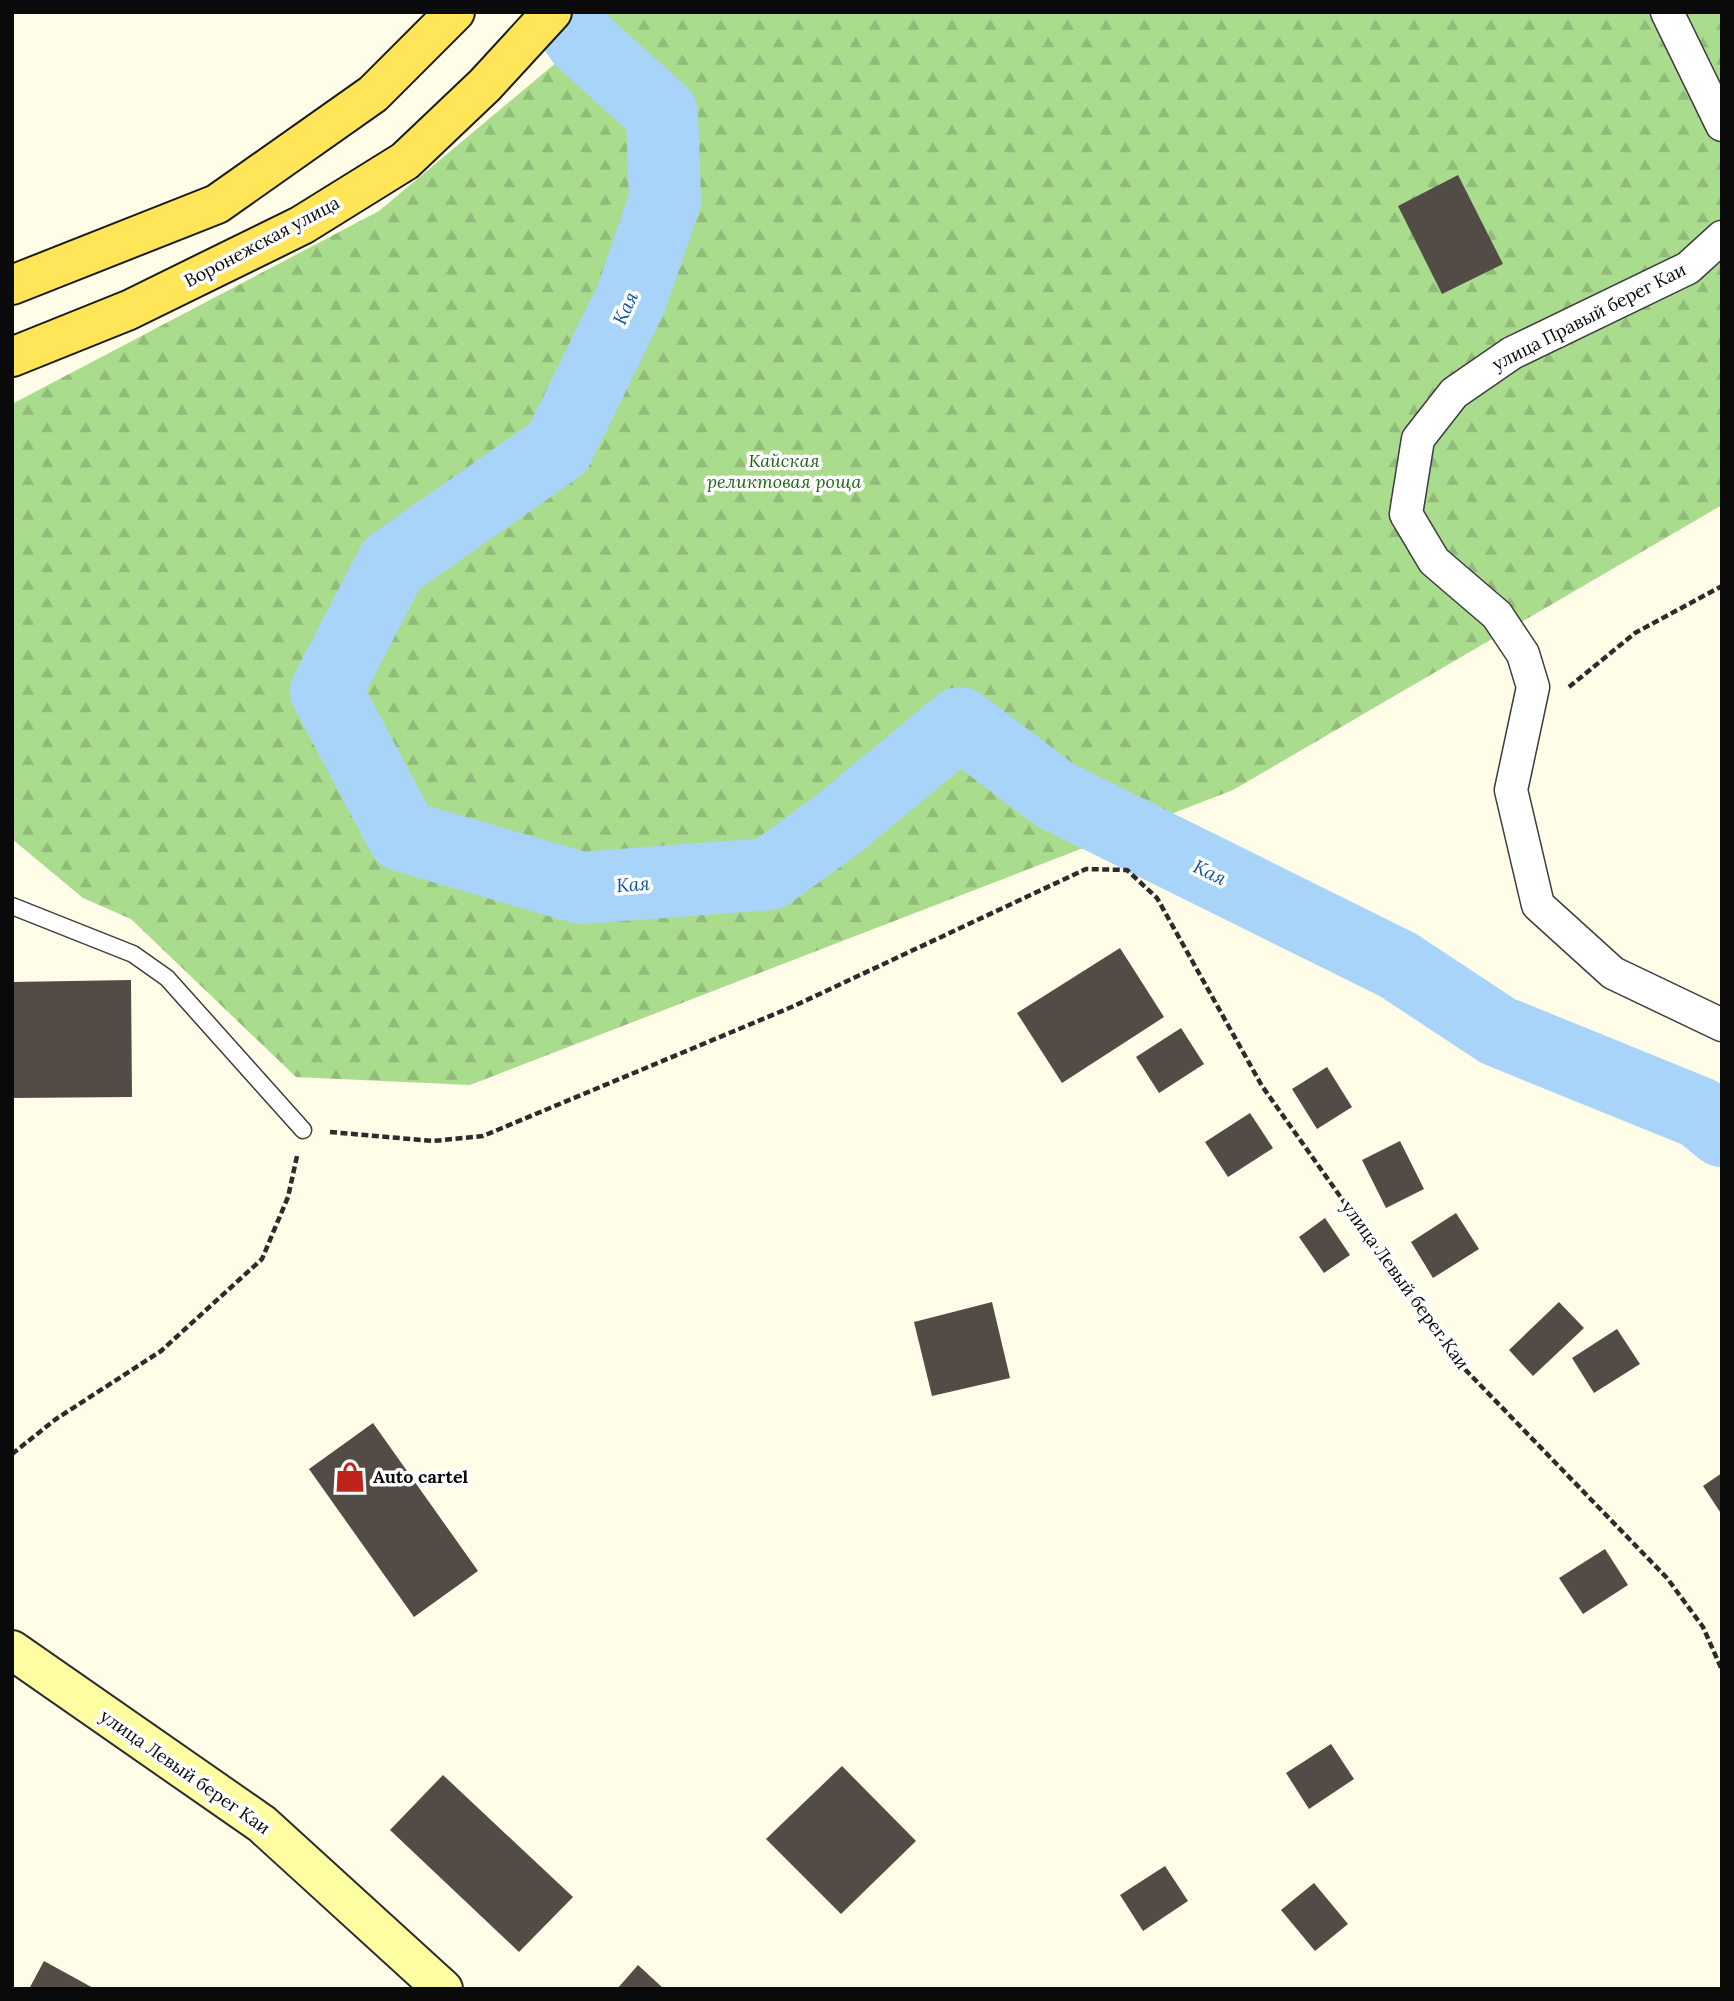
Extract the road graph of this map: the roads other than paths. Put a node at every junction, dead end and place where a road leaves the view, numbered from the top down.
1 (552, 12) edge
2 (1667, 12) edge
3 (444, 24) edge
4 (1718, 115) edge
5 (1722, 237) edge
6 (12, 285) edge
7 (12, 357) edge
8 (12, 906) edge
9 (1722, 1025) edge
10 (303, 1130) road end
11 (12, 1650) edge
12 (443, 1989) edge

1 - 7 main road, Воронежская улица
2 - 4 street
3 - 6 main road
5 - 9 street, улица Правый берег Каи
8 - 10 lane
11 - 12 street, улица Левый берег Каи

